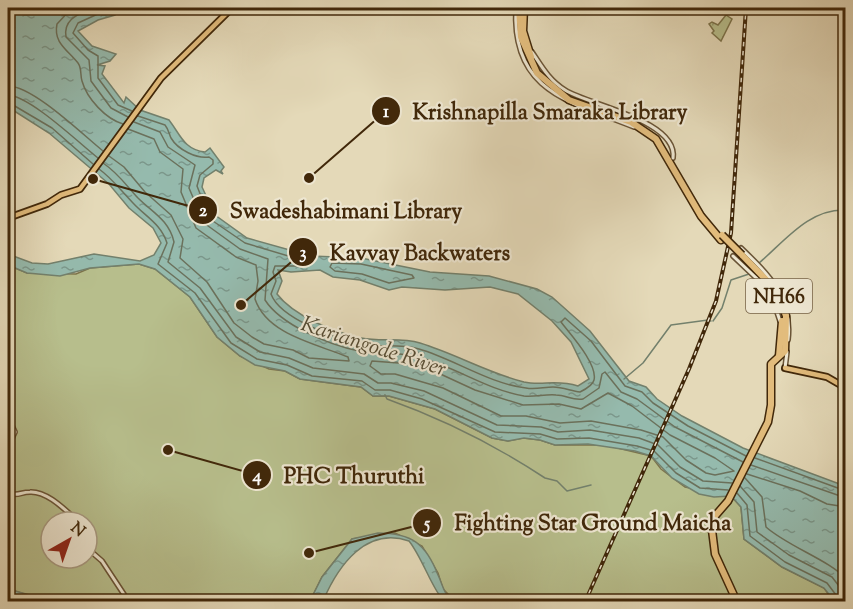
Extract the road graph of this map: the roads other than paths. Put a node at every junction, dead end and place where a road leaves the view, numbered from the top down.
1 (232, 8) edge
2 (518, 8) edge
3 (524, 8) edge
4 (672, 161) junction
5 (8, 218) edge
6 (722, 238) junction
7 (741, 254) junction
8 (733, 256) dead end
9 (8, 290) edge
10 (8, 302) edge
11 (779, 353) junction
12 (785, 368) joint
13 (846, 388) edge
14 (8, 417) edge
15 (8, 447) edge
16 (8, 493) edge
17 (65, 510) edge
18 (99, 558) edge
19 (736, 600) edge
20 (129, 602) edge

1 - 5 main road
2 - 4 highway, NH66
3 - 4 highway, NH66
4 - 6 highway, NH66
4 - 6 highway, NH66
6 - 7 highway, NH66, bridge
7 - 11 highway, NH66
7 - 12 street
8 - 11 street
9 - 10 street
11 - 19 highway, NH66
12 - 13 main road
14 - 15 street
16 - 17 street
18 - 20 street

